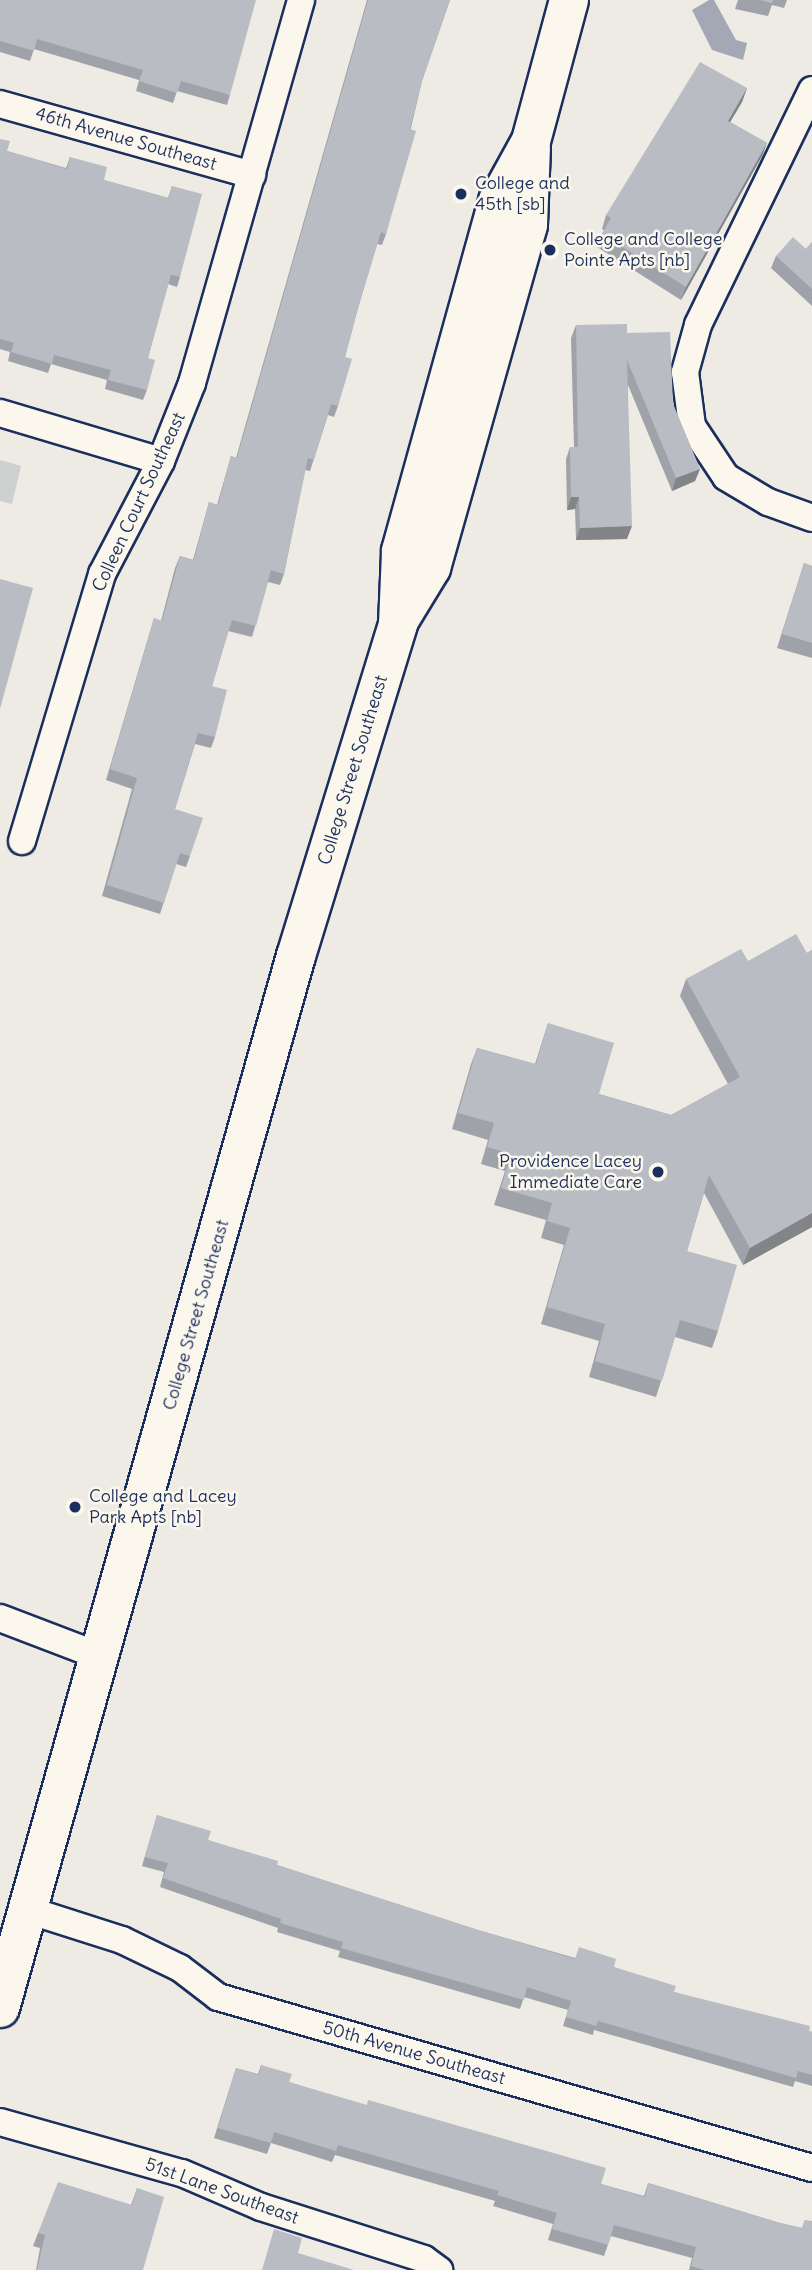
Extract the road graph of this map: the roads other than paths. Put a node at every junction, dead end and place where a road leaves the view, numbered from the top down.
1 (301, 0) edge
2 (569, 0) edge
3 (812, 90) edge
4 (0, 104) edge
5 (252, 175) junction
6 (0, 413) edge
7 (161, 461) junction
8 (812, 518) edge
9 (22, 841) dead end
10 (0, 1618) edge
11 (97, 1655) junction
12 (28, 1910) junction
13 (0, 2008) edge
14 (0, 2122) edge
15 (812, 2168) edge
16 (439, 2270) edge

1 - 5 street, Colleen Court Southeast
2 - 11 main road, College Street Southeast
3 - 8 street
4 - 5 street, 46th Avenue Southeast
5 - 7 street, Colleen Court Southeast
6 - 7 street
7 - 9 street, Colleen Court Southeast
10 - 11 street
11 - 12 main road, College Street Southeast
12 - 13 main road, College Street Southeast
12 - 15 street, 50th Avenue Southeast
14 - 16 street, 51st Lane Southeast

